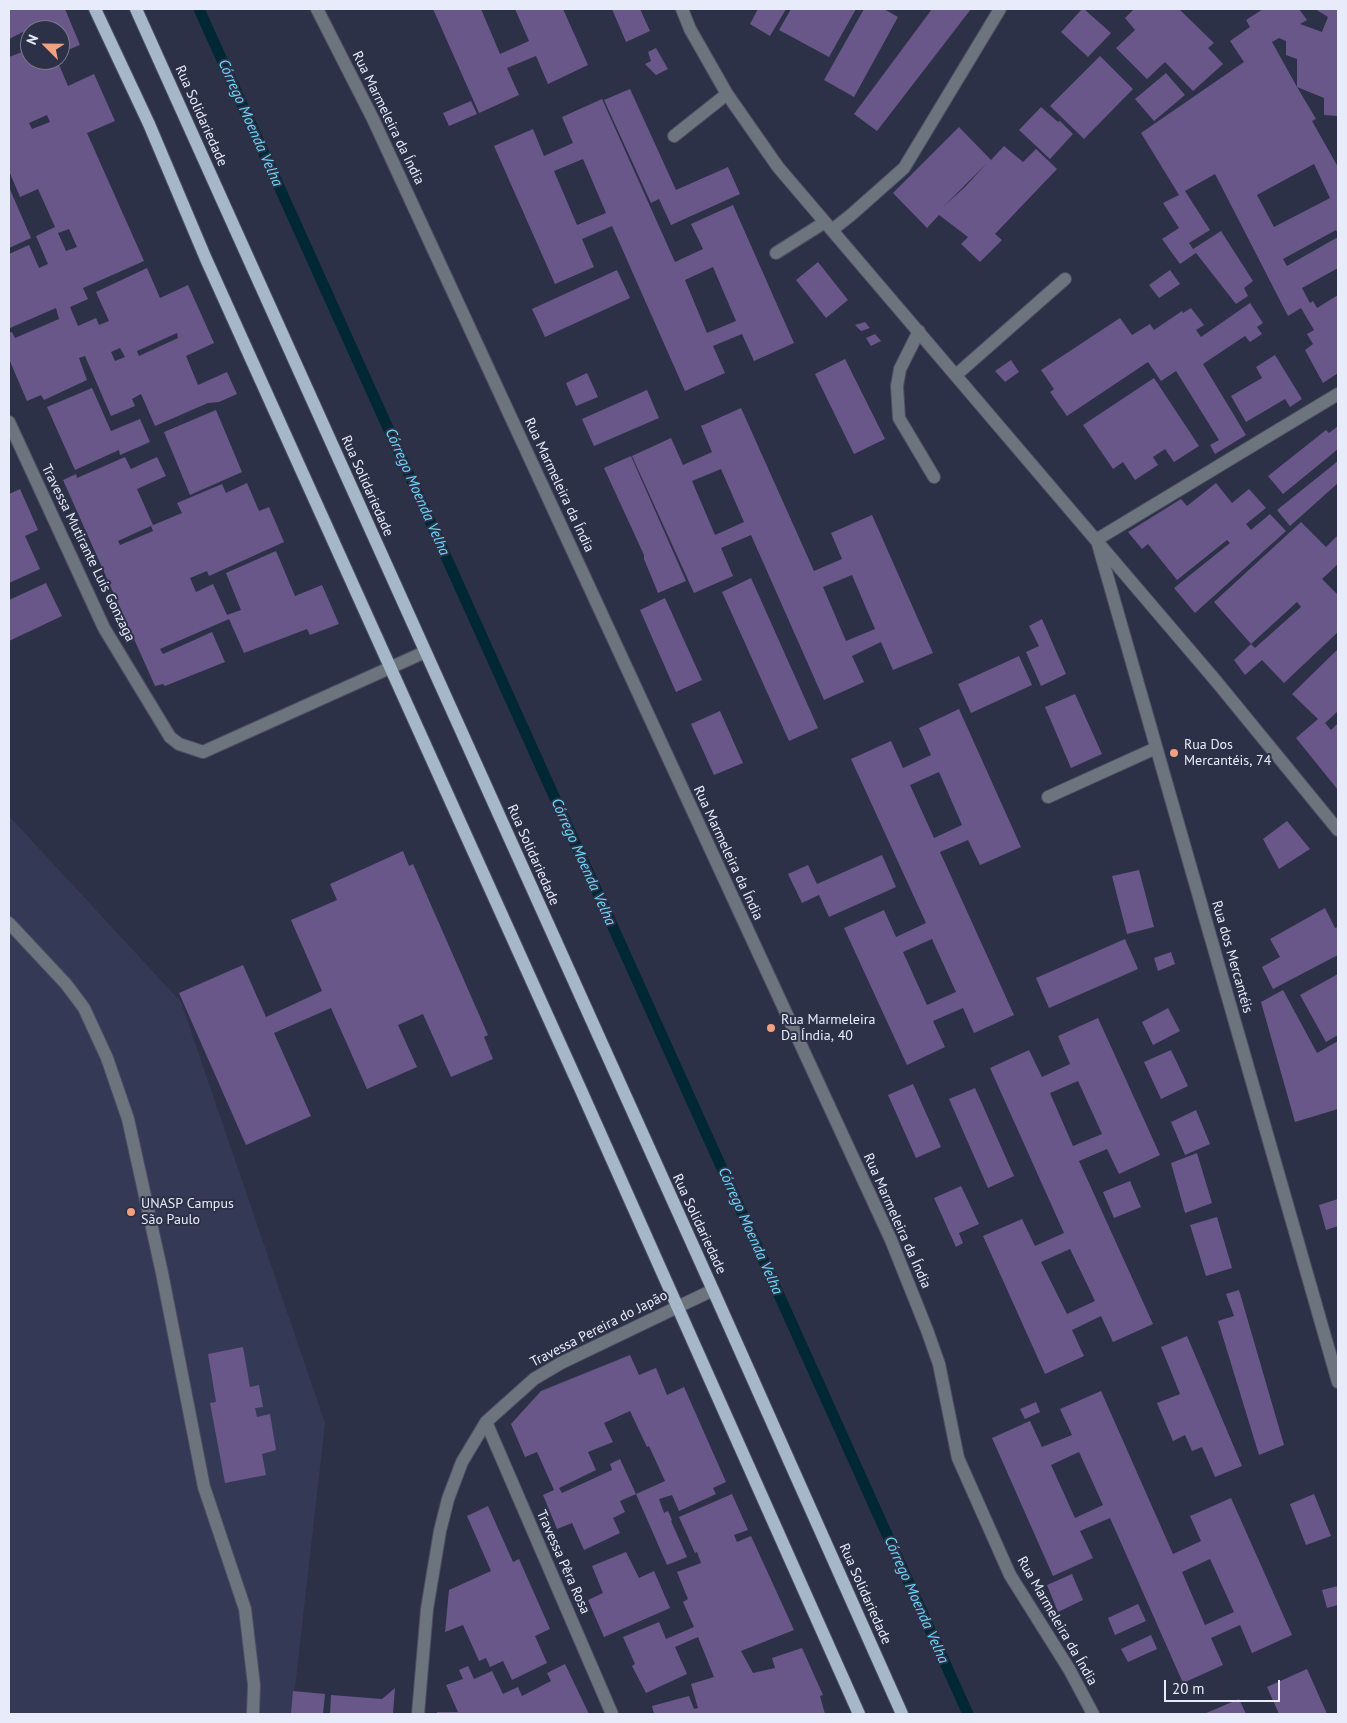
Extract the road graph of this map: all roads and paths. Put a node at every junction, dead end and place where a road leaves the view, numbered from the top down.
1 (94, 9) edge
2 (136, 9) edge
3 (317, 9) edge
4 (682, 9) edge
5 (1000, 9) edge
6 (727, 94) junction
7 (674, 136) dead end
8 (828, 226) junction
9 (776, 254) dead end
10 (1065, 279) dead end
11 (919, 332) junction
12 (956, 375) junction
13 (1338, 394) edge
14 (9, 422) edge
15 (934, 477) dead end
16 (1096, 540) junction
17 (425, 652) junction
18 (390, 669) junction
19 (1156, 748) junction
20 (1048, 798) dead end
21 (1338, 830) edge
22 (9, 923) edge
23 (712, 1290) junction
24 (677, 1306) junction
25 (1338, 1382) edge
26 (486, 1422) junction
27 (253, 1714) edge
28 (418, 1714) edge
29 (612, 1714) edge
30 (859, 1714) edge
31 (902, 1714) edge
32 (1092, 1714) edge

1 - 18 main road
2 - 17 main road, Rua Solidariedade
3 - 32 street, Rua Marmeleira da Índia
4 - 6 street
5 - 8 street
6 - 7 street
6 - 8 street
8 - 9 street
8 - 11 street
10 - 12 street
11 - 12 street
11 - 15 street
12 - 16 street
13 - 16 street
14 - 18 street, Travessa Mutirante Luís Gonzaga
16 - 19 street, Rua dos Mercantéis
16 - 21 street
17 - 18 street, Travessa Mutirante Luís Gonzaga
17 - 23 main road, Rua Solidariedade
18 - 24 main road
19 - 20 street
19 - 25 street, Rua dos Mercantéis
22 - 27 street
23 - 24 street, Travessa Pereira do Japão
23 - 31 main road, Rua Solidariedade
24 - 26 street, Travessa Pereira do Japão
24 - 30 main road
26 - 28 street, Travessa Pereira do Japão
26 - 29 street, Travessa Pêra Rosa

